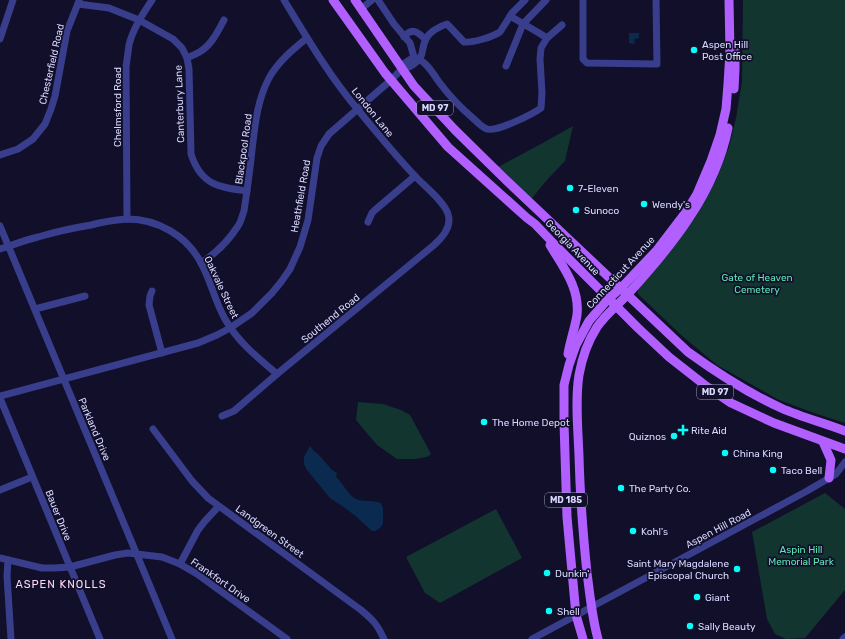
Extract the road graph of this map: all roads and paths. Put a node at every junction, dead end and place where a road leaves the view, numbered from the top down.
1 (13, 0) edge
2 (152, 0) edge
3 (284, 0) edge
4 (333, 0) edge
5 (355, 0) edge
6 (372, 0) edge
7 (378, 0) edge
8 (525, 0) edge
9 (546, 0) edge
10 (583, 0) edge
11 (656, 0) edge
12 (729, 0) edge
13 (735, 0) edge
14 (78, 2) edge
15 (361, 10) junction
16 (510, 16) junction
17 (139, 20) junction
18 (224, 20) dead end
19 (523, 24) junction
20 (562, 25) dead end
21 (404, 36) junction
22 (307, 38) junction
23 (547, 38) junction
24 (0, 39) edge
25 (425, 41) junction
26 (410, 43) junction
27 (187, 58) junction
28 (417, 58) junction
29 (506, 66) dead end
30 (402, 69) junction
31 (391, 80) junction
32 (357, 109) junction
33 (0, 155) edge
34 (415, 176) junction
35 (247, 191) junction
36 (127, 220) junction
37 (368, 222) dead end
38 (0, 226) edge
39 (446, 230) joint
40 (542, 232) junction
41 (8, 246) junction
42 (0, 249) edge
43 (201, 263) junction
44 (152, 291) dead end
45 (624, 291) junction
46 (85, 296) dead end
47 (608, 299) junction
48 (615, 306) junction
49 (34, 309) junction
50 (230, 328) junction
51 (162, 353) junction
52 (277, 374) junction
53 (64, 379) junction
54 (564, 385) junction
55 (0, 397) edge
56 (222, 416) dead end
57 (153, 429) dead end
58 (845, 431) edge
59 (824, 442) junction
60 (845, 449) edge
61 (845, 462) edge
62 (32, 477) junction
63 (830, 478) junction
64 (0, 490) edge
65 (218, 506) junction
66 (136, 554) junction
67 (0, 558) edge
68 (8, 560) junction
69 (180, 564) junction
70 (70, 567) junction
71 (591, 607) junction
72 (576, 615) junction
73 (11, 639) edge
74 (100, 639) edge
75 (172, 639) edge
76 (287, 639) edge
77 (384, 639) edge
78 (532, 639) edge
79 (583, 639) edge
80 (598, 639) edge

1 - 24 street
2 - 17 street, Chelmsford Road
3 - 22 street, London Lane
4 - 31 main road, Georgia Avenue / MD 97
5 - 15 main road, Georgia Avenue / MD 97
6 - 15 street
7 - 21 street
8 - 16 street
9 - 19 street
10 - 11 street
12 - 45 main road, Connecticut Avenue
13 - 45 main road, Connecticut Avenue
14 - 17 street, Canterbury Lane
14 - 33 street, Chesterfield Road
15 - 30 main road, Georgia Avenue / MD 97
16 - 19 street
16 - 25 street
17 - 27 street, Canterbury Lane
17 - 36 street, Chelmsford Road
18 - 27 street
19 - 23 street
19 - 29 street
20 - 23 street
21 - 25 street
21 - 26 street
22 - 32 street, London Lane
22 - 35 street, Blackpool Road
23 - 28 street
25 - 26 street
25 - 28 street
26 - 28 street
27 - 35 street, Canterbury Lane
28 - 30 street, Heathfield Road
30 - 31 street, Heathfield Road
30 - 45 main road, Georgia Avenue / MD 97
31 - 32 street, Heathfield Road
31 - 40 main road, Georgia Avenue / MD 97
32 - 34 street, London Lane
32 - 50 street, Heathfield Road
34 - 37 street
34 - 39 street, London Lane
35 - 43 street, Blackpool Road
36 - 41 street, Oakvale Street
36 - 43 street, Oakvale Street
38 - 41 street, Parkland Drive
39 - 52 street, Southend Road
40 - 47 main road, Georgia Avenue / MD 97
40 - 54 main road
41 - 42 street, Oakvale Street
41 - 49 street, Parkland Drive
43 - 50 street, Oakvale Street
44 - 51 street
45 - 47 main road, Connecticut Avenue / MD 185
45 - 48 main road, Connecticut Avenue / MD 185
45 - 58 main road, Georgia Avenue / MD 97
46 - 49 street
47 - 48 main road, Georgia Avenue / MD 97
47 - 54 main road, Connecticut Avenue / MD 185
48 - 59 main road, Georgia Avenue / MD 97
48 - 71 main road, Connecticut Avenue / MD 185
49 - 53 street, Parkland Drive
50 - 51 street, Heathfield Road
50 - 52 street, Oakvale Street
51 - 53 street, Heathfield Road
52 - 56 street, Southend Road
53 - 55 street, Heathfield Road
53 - 66 street, Parkland Drive
54 - 72 main road, Connecticut Avenue / MD 185
55 - 62 street, Bauer Drive
57 - 65 street, Landgreen Street
59 - 60 main road, Georgia Avenue / MD 97
59 - 63 main road
61 - 63 street, Aspen Hill Road
62 - 64 street
62 - 70 street, Bauer Drive
63 - 71 street, Aspen Hill Road
65 - 69 street
65 - 77 street, Landgreen Street
66 - 69 street, Frankfort Drive
66 - 70 street, Frankfort Drive
66 - 75 street, Parkland Drive
67 - 68 street, Frankfort Drive
68 - 70 street, Frankfort Drive
68 - 73 street
69 - 76 street, Frankfort Drive
70 - 74 street, Bauer Drive
71 - 72 street, Aspen Hill Road
71 - 80 main road, Connecticut Avenue / MD 185
72 - 78 street, Aspen Hill Road
72 - 79 main road, Connecticut Avenue / MD 185

